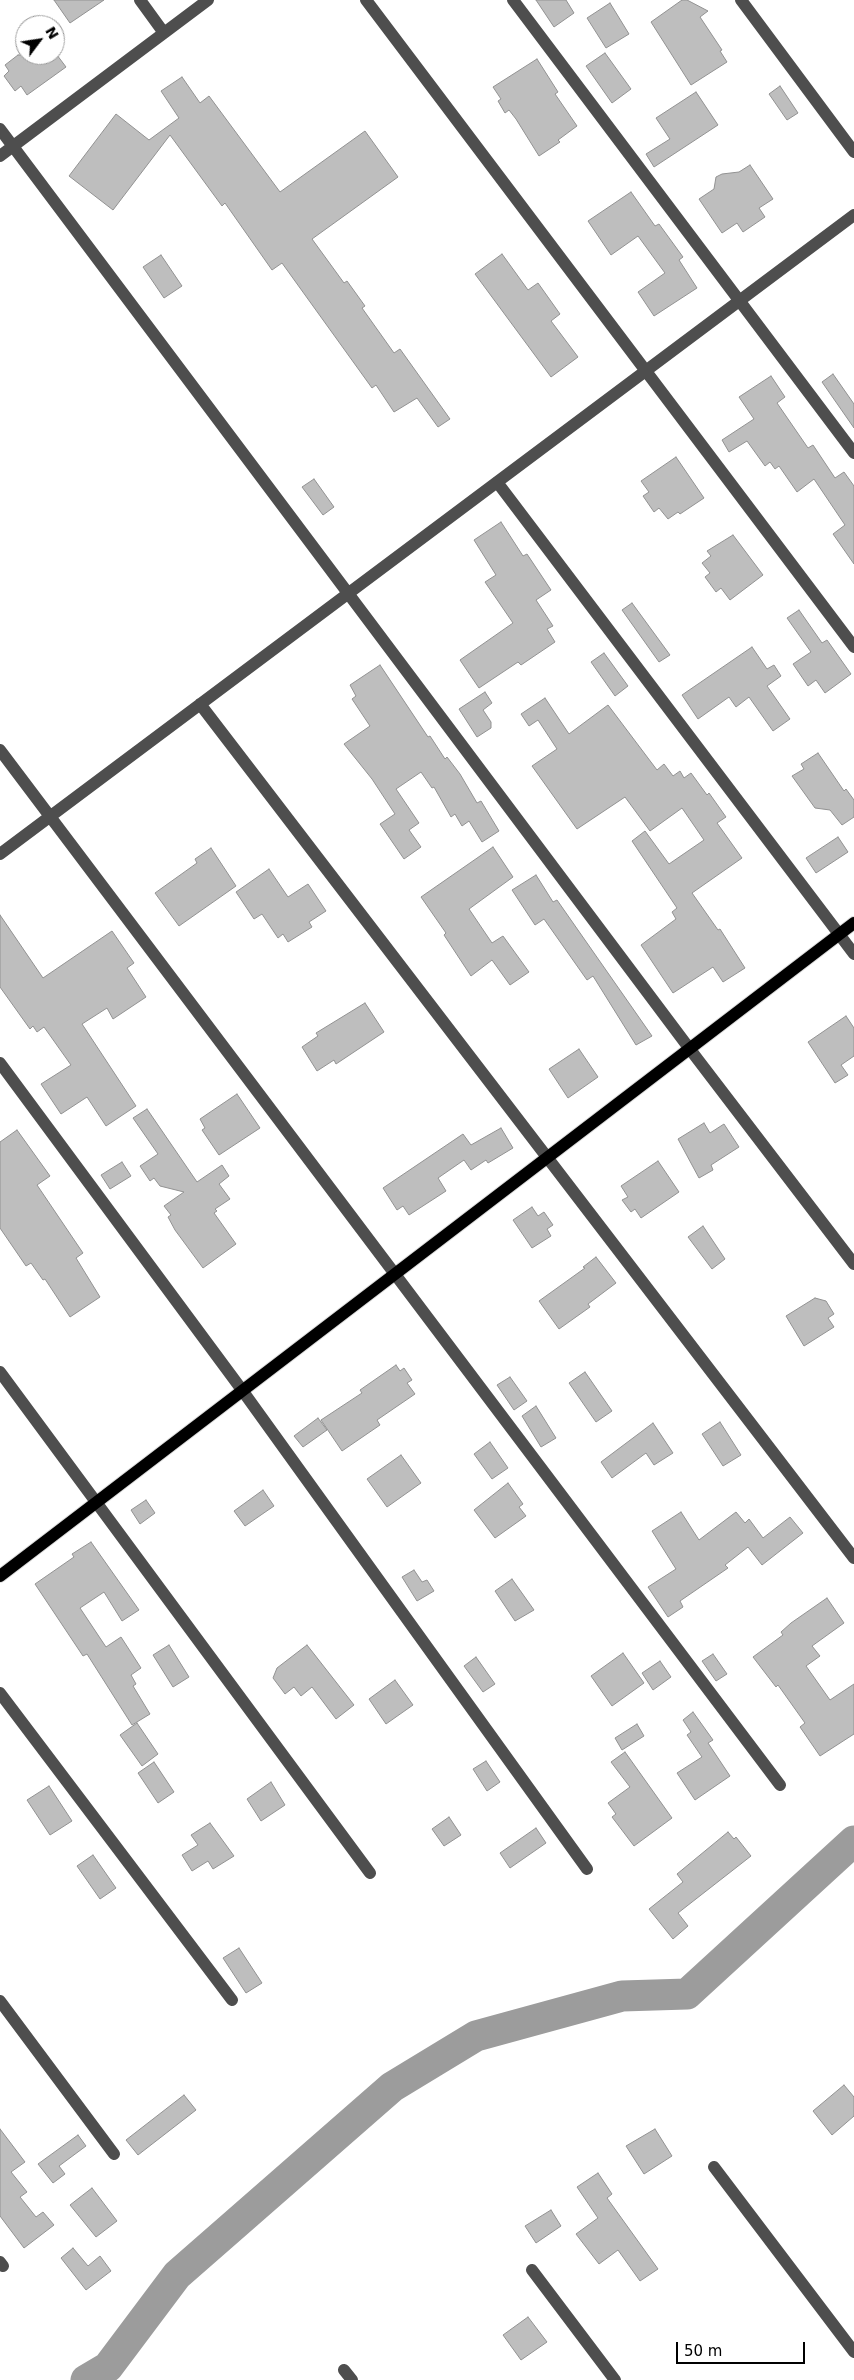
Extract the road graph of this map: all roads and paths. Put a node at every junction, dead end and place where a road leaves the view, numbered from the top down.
1 (140, 0) edge
2 (208, 0) edge
3 (366, 0) edge
4 (513, 0) edge
5 (740, 0) edge
6 (164, 33) junction
7 (0, 129) edge
8 (13, 146) junction
9 (854, 152) edge
10 (0, 156) edge
11 (854, 215) edge
12 (740, 300) junction
13 (645, 372) junction
14 (854, 453) edge
15 (497, 482) junction
16 (348, 593) junction
17 (854, 647) edge
18 (200, 704) junction
19 (0, 750) edge
20 (50, 817) junction
21 (0, 854) edge
22 (854, 923) edge
23 (839, 934) junction
24 (854, 954) edge
25 (689, 1048) junction
26 (0, 1064) edge
27 (547, 1156) junction
28 (854, 1264) edge
29 (394, 1274) junction
30 (0, 1372) edge
31 (242, 1390) junction
32 (97, 1502) junction
33 (854, 1558) edge
34 (0, 1576) edge
35 (0, 1693) edge
36 (780, 1785) dead end
37 (587, 1869) dead end
38 (370, 1873) dead end
39 (232, 2000) dead end
40 (0, 2001) edge
41 (114, 2154) dead end
42 (714, 2167) dead end
43 (532, 2270) dead end
44 (854, 2352) edge
45 (615, 2380) edge

1 - 6 street
2 - 6 street
3 - 13 street
4 - 12 street
5 - 9 street
6 - 8 street
7 - 8 street
8 - 10 street
8 - 16 street
11 - 12 street
12 - 13 street
12 - 14 street
13 - 15 street
13 - 17 street
15 - 16 street
15 - 23 street
16 - 18 street
16 - 25 street
18 - 20 street
18 - 27 street
19 - 20 street
20 - 21 street
20 - 29 street
22 - 23 main road
23 - 24 street
23 - 25 main road
25 - 27 main road
25 - 28 street
26 - 31 street
27 - 29 main road
27 - 33 street
29 - 31 main road
29 - 36 street
30 - 32 street
31 - 32 main road
31 - 37 street
32 - 34 main road
32 - 38 street
35 - 39 street
40 - 41 street
42 - 44 street
43 - 45 street

